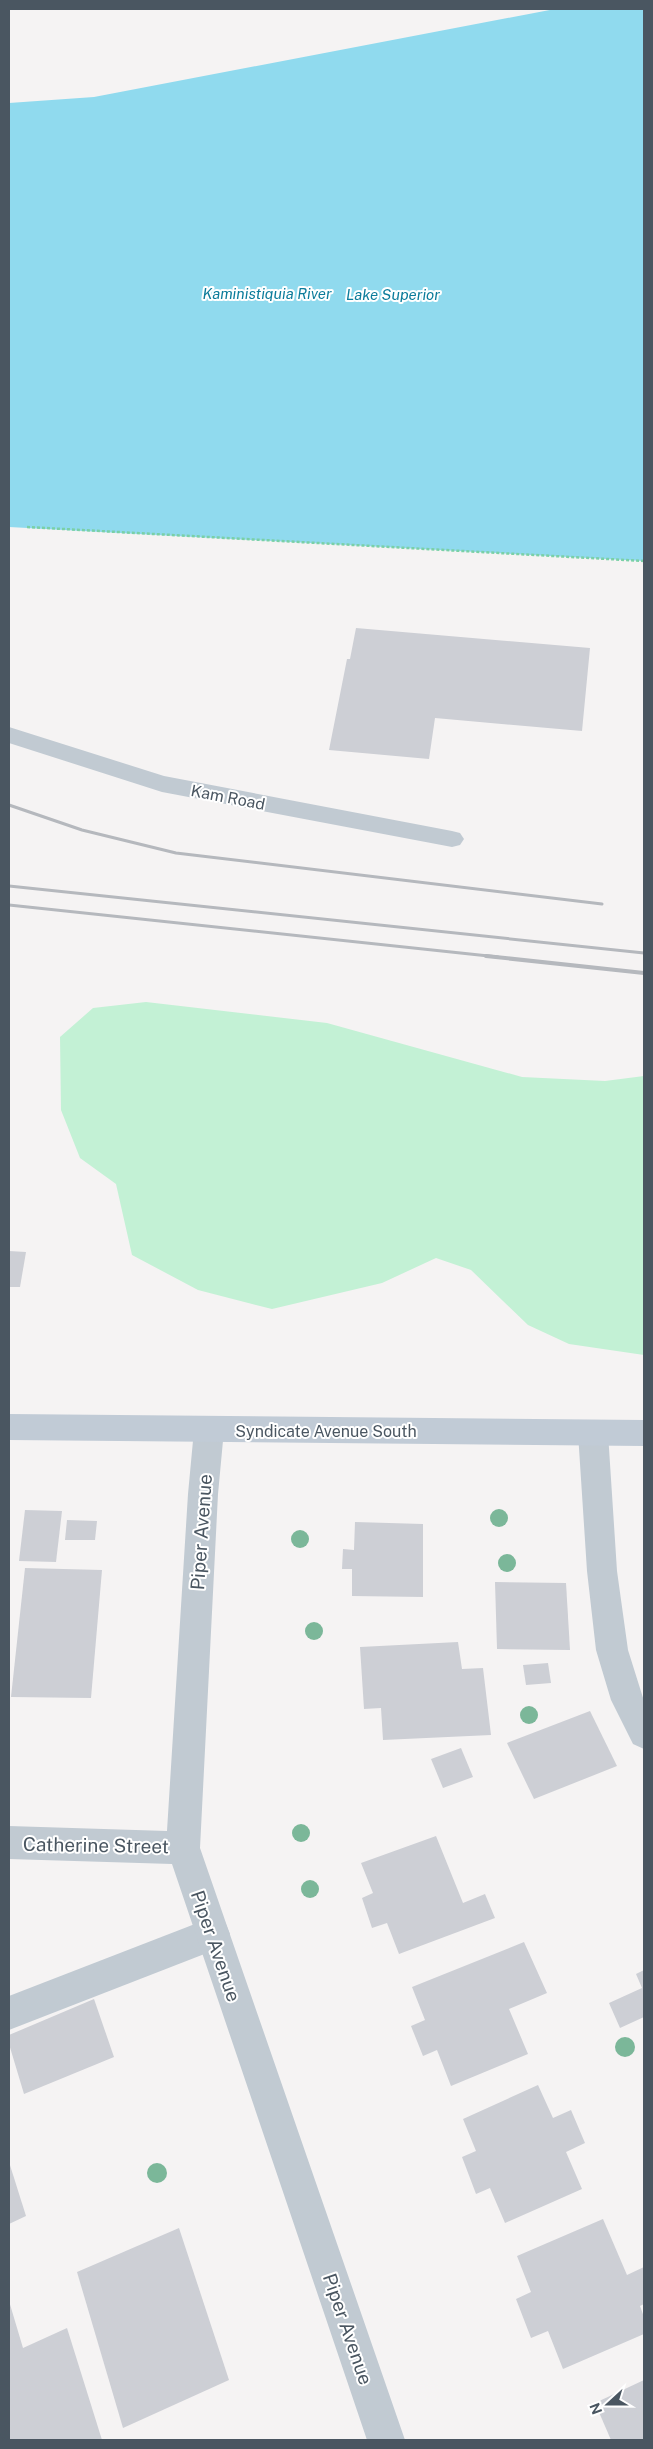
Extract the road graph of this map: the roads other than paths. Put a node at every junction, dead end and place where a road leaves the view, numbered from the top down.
1 (9, 735) edge
2 (452, 839) dead end
3 (9, 1427) edge
4 (209, 1430) junction
5 (593, 1433) junction
6 (644, 1433) edge
7 (644, 1733) edge
8 (9, 1843) edge
9 (182, 1848) junction
10 (213, 1934) junction
11 (9, 2013) edge
12 (386, 2440) edge

1 - 2 street, Kam Road
3 - 4 street, Syndicate Avenue South
4 - 5 street, Syndicate Avenue South
4 - 9 street, Piper Avenue
5 - 6 street, Syndicate Avenue South
5 - 7 street
8 - 9 street, Catherine Street
9 - 10 street, Piper Avenue
10 - 11 street
10 - 12 street, Piper Avenue

